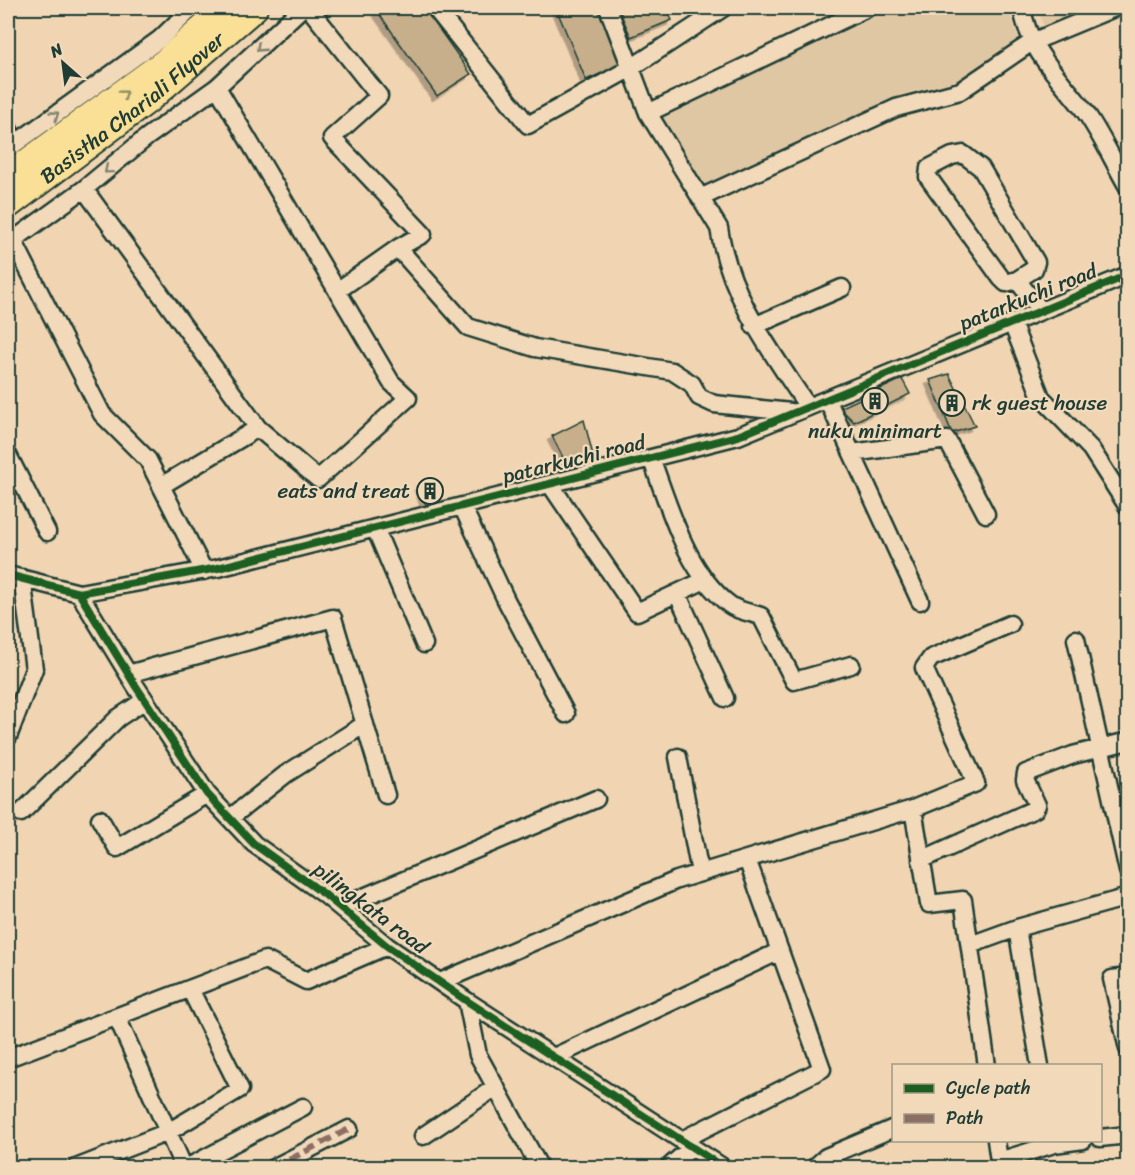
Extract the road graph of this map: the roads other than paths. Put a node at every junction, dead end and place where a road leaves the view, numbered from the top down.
1 (192, 8) edge
2 (225, 8) edge
3 (254, 8) edge
4 (302, 8) edge
5 (309, 8) edge
6 (435, 8) edge
7 (608, 8) edge
8 (723, 8) edge
9 (867, 8) edge
10 (1022, 8) edge
11 (1114, 8) edge
12 (1032, 42) junction
13 (631, 68) junction
14 (217, 87) junction
15 (648, 113) junction
16 (8, 128) edge
17 (11, 146) edge
18 (8, 176) edge
19 (1128, 187) edge
20 (84, 189) junction
21 (700, 198) junction
22 (8, 205) edge
23 (10, 242) edge
24 (398, 248) junction
25 (1128, 275) edge
26 (1017, 280) junction
27 (842, 288) dead end
28 (337, 291) junction
29 (1041, 311) junction
30 (1012, 323) junction
31 (754, 326) junction
32 (827, 399) junction
33 (801, 410) junction
34 (258, 428) junction
35 (852, 453) junction
36 (8, 455) edge
37 (651, 458) junction
38 (550, 484) junction
39 (161, 486) junction
40 (462, 506) junction
41 (1128, 507) edge
42 (986, 513) dead end
43 (375, 528) junction
44 (47, 532) dead end
45 (204, 571) junction
46 (15, 577) edge
47 (705, 580) junction
48 (677, 593) junction
49 (79, 594) junction
50 (920, 601) dead end
51 (1010, 624) dead end
52 (1076, 639) dead end
53 (423, 644) dead end
54 (851, 665) dead end
55 (128, 674) junction
56 (725, 698) dead end
57 (145, 700) junction
58 (566, 714) dead end
59 (365, 724) junction
60 (8, 737) edge
61 (1128, 741) edge
62 (1100, 747) junction
63 (678, 757) dead end
64 (207, 794) junction
65 (386, 795) dead end
66 (596, 799) dead end
67 (913, 809) junction
68 (21, 813) dead end
69 (230, 818) junction
70 (100, 819) dead end
71 (747, 859) junction
72 (921, 860) junction
73 (1128, 871) edge
74 (700, 873) junction
75 (1128, 897) edge
76 (340, 907) junction
77 (1017, 928) junction
78 (970, 945) junction
79 (387, 946) junction
80 (780, 951) junction
81 (1128, 977) edge
82 (440, 982) junction
83 (190, 989) junction
84 (467, 1001) junction
85 (117, 1017) junction
86 (1128, 1048) edge
87 (554, 1057) junction
88 (8, 1058) edge
89 (987, 1064) edge
90 (1040, 1064) edge
91 (496, 1087) junction
92 (303, 1107) dead end
93 (349, 1129) dead end
94 (892, 1129) edge
95 (168, 1132) junction
96 (1128, 1135) edge
97 (423, 1136) dead end
98 (1102, 1138) edge
99 (996, 1142) edge
100 (1054, 1142) edge
101 (687, 1144) junction
102 (999, 1164) edge
103 (76, 1167) edge
104 (185, 1167) edge
105 (273, 1167) edge
106 (540, 1167) edge
107 (669, 1167) edge
108 (724, 1167) edge
109 (814, 1167) edge

17 -> 1 street
18 -> 2 highway, Basistha Chariali Flyover
3 - 22 highway, Basistha Chariali Flyover
4 -> 14 street
5 - 24 street
6 - 13 street
7 - 13 street
8 - 13 street
9 - 15 street
10 - 12 street
11 - 12 street
12 - 19 street
12 - 21 street
13 - 15 street
14 -> 20 street
14 - 28 street
15 - 21 street
16 - 17 street
20 - 23 street
20 - 34 street
21 - 31 street
23 - 39 street
24 - 28 street
24 - 33 street
25 - 29 street, patarkuchi road
26 - 26 street
26 - 29 street
27 - 31 street
28 - 34 street
29 - 30 street, patarkuchi road
30 - 32 street, patarkuchi road
30 - 41 street
31 - 33 street
32 - 33 street, patarkuchi road
32 - 35 street
33 - 37 street, patarkuchi road
34 - 39 street
35 - 42 street
35 - 50 street
36 - 44 street
37 - 38 street, patarkuchi road
37 - 47 street
38 - 40 street, patarkuchi road
38 - 48 street
39 - 45 street
40 - 43 street, patarkuchi road
40 - 58 street
43 - 45 street, patarkuchi road
43 - 53 street
45 - 49 street, patarkuchi road
46 - 49 street, patarkuchi road
46 - 60 street
47 - 48 street
47 - 54 street
48 - 56 street
49 - 55 street, pilingkata road
51 - 67 street
52 - 62 street
55 - 57 street, pilingkata road
55 - 59 street
57 - 64 street, pilingkata road
57 - 68 street
59 - 65 street
59 - 69 street
61 - 62 street
62 - 72 street
62 - 73 street
63 - 74 street
64 - 69 street, pilingkata road
64 - 70 street
66 - 76 street
67 - 71 street
67 - 72 street
69 - 76 street, pilingkata road
71 - 74 street
71 - 80 street
72 - 78 street
74 - 82 street
75 - 77 street
76 - 79 street, pilingkata road
77 - 78 street
77 - 90 street
78 - 89 street
79 - 82 street, pilingkata road
79 - 83 street
80 - 87 street
80 - 101 street
81 - 86 street
82 - 84 street, pilingkata road
83 - 85 street
83 - 95 street
84 - 87 street, pilingkata road
84 - 91 street
85 - 88 street
85 - 95 street
87 - 101 street, pilingkata road
91 - 97 street
91 - 106 street
92 - 104 street
93 - 105 street
94 - 109 street
95 - 103 street
95 - 104 street
96 - 98 street
99 - 102 street
100 - 102 street
101 - 107 street
101 - 108 street, pilingkata road

